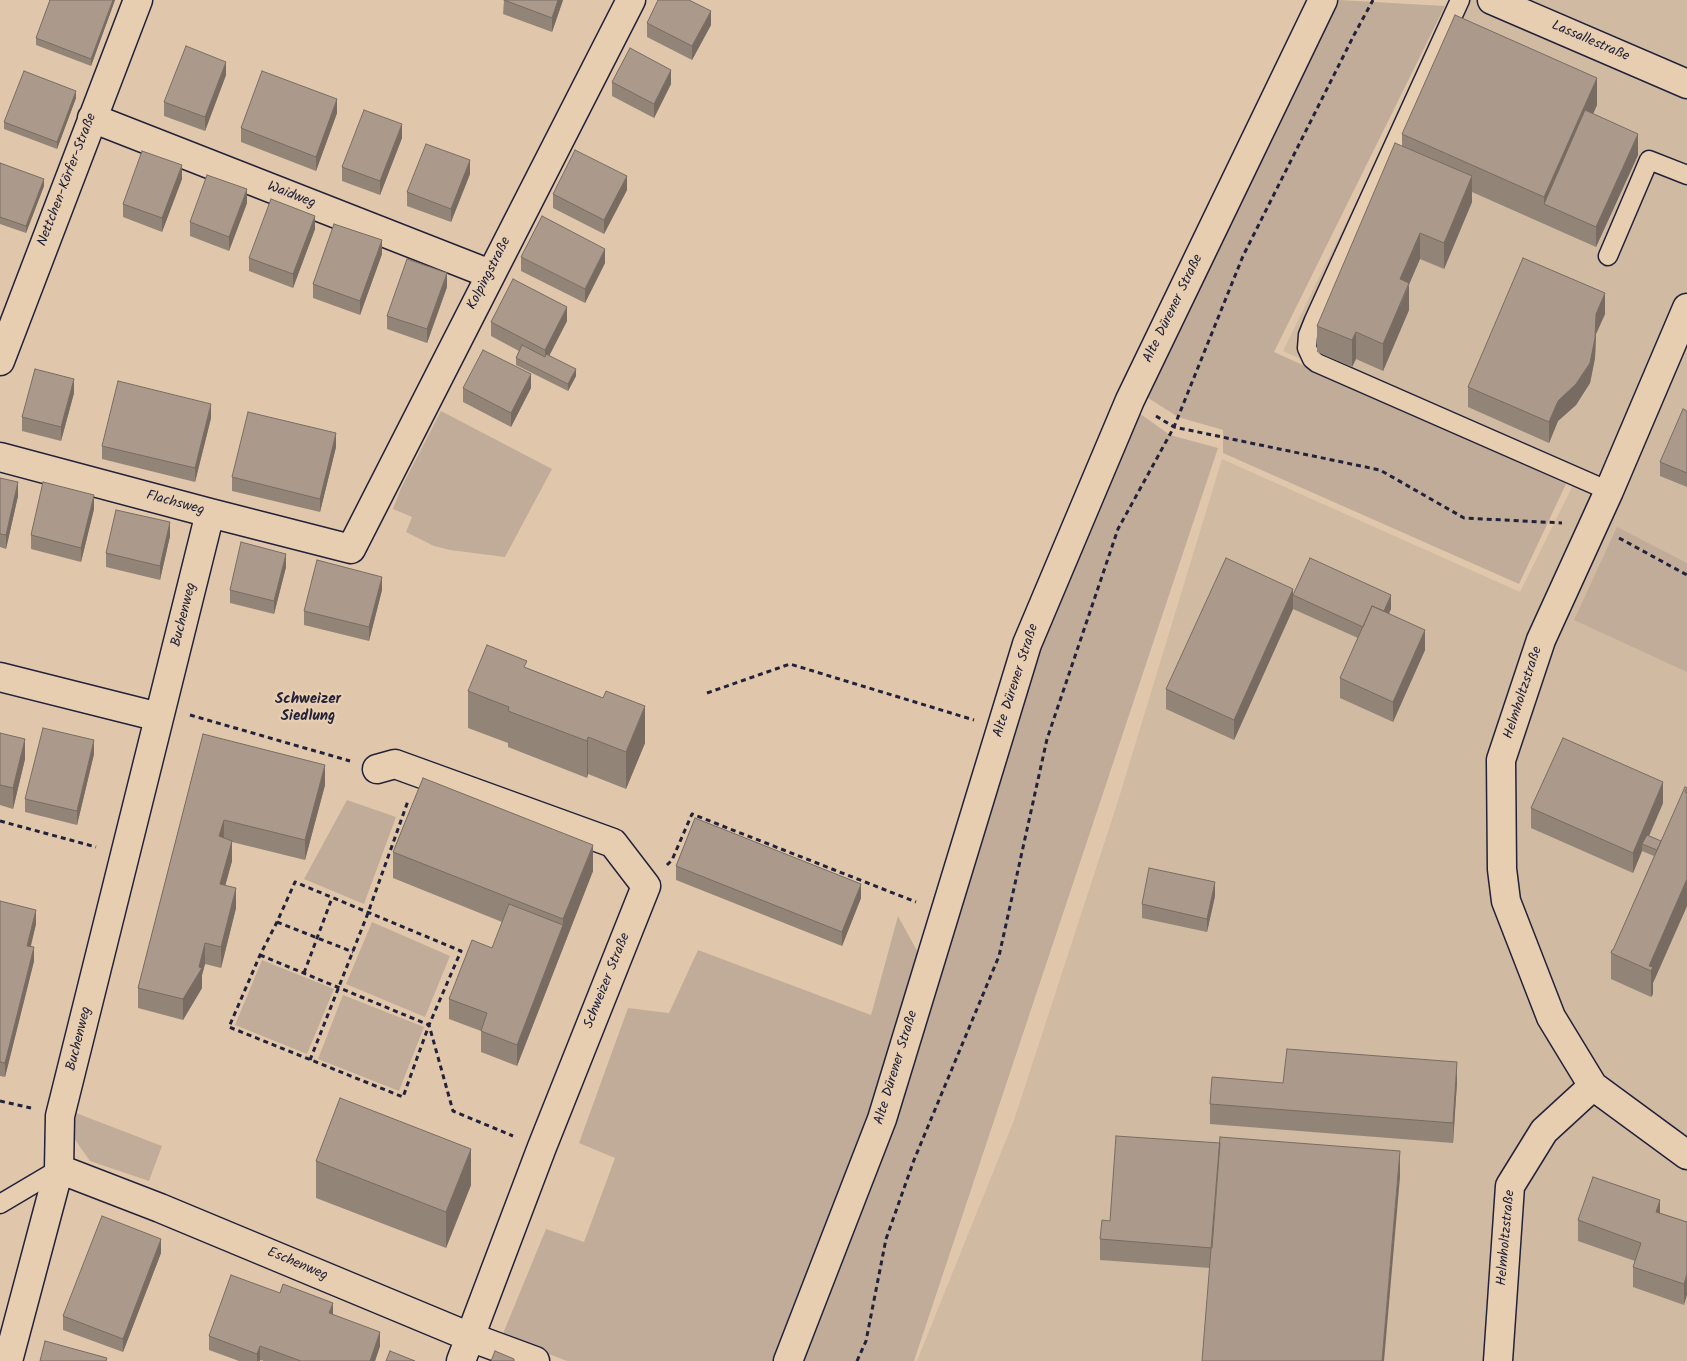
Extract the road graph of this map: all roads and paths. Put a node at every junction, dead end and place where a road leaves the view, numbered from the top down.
1 (138, 0) edge
2 (631, 0) edge
3 (1323, 0) edge
4 (1373, 0) edge
5 (1460, 0) edge
6 (1492, 0) edge
7 (1687, 84) edge
8 (92, 118) junction
9 (1687, 175) edge
10 (1608, 256) dead end
11 (490, 274) junction
12 (1687, 308) edge
13 (0, 361) edge
14 (1130, 400) junction
15 (1174, 427) junction
16 (0, 457) edge
17 (1609, 491) junction
18 (210, 513) junction
19 (1594, 525) junction
20 (351, 549) joint
21 (1687, 575) edge
22 (0, 677) edge
23 (707, 693) dead end
24 (160, 712) junction
25 (1001, 728) junction
26 (377, 769) joint
27 (418, 772) junction
28 (0, 821) edge
29 (124, 855) junction
30 (646, 886) junction
31 (332, 898) junction
32 (368, 913) junction
33 (945, 914) junction
34 (277, 922) junction
35 (317, 938) junction
36 (353, 952) junction
37 (260, 955) junction
38 (304, 973) junction
39 (338, 987) junction
40 (429, 1025) junction
41 (310, 1060) junction
42 (1593, 1086) junction
43 (542, 1148) junction
44 (1687, 1155) edge
45 (59, 1169) junction
46 (0, 1204) edge
47 (465, 1349) edge
48 (8, 1361) edge
49 (535, 1361) edge
50 (788, 1361) edge
51 (857, 1361) edge
52 (1498, 1361) edge

1 - 8 street, Nettchen-Körfer-Straße
2 - 11 street, Kolpingstraße
3 - 14 street, Alte Dürener Straße
4 - 15 path
5 - 17 lane
6 - 7 street, Lassallestraße
8 - 11 street, Waidweg
8 - 13 street, Nettchen-Körfer-Straße
9 - 10 lane
11 - 20 street, Kolpingstraße
12 - 17 street, Helmholtzstraße
14 - 15 path
14 - 25 street, Alte Dürener Straße
15 - 19 path
15 - 51 path
16 - 18 street, Flachsweg
17 - 19 street, Helmholtzstraße
18 - 20 street, Flachsweg
18 - 24 street, Buchenweg
19 - 21 path
19 - 42 street, Helmholtzstraße
22 - 24 street
23 - 25 path
24 - 26 path
24 - 29 street, Buchenweg
25 - 33 street, Alte Dürener Straße
26 - 27 street
27 - 30 street
27 - 32 path
28 - 29 path
29 - 45 street, Buchenweg
30 - 33 path
30 - 43 street, Schweizer Straße
31 - 32 path
31 - 34 path
31 - 35 path
32 - 36 path
32 - 40 path
33 - 50 street, Alte Dürener Straße
34 - 35 path
34 - 37 path
35 - 36 path
35 - 38 path
36 - 39 path
37 - 38 path
37 - 41 path
38 - 39 path
39 - 40 path
39 - 41 path
40 - 41 path
40 - 43 path
42 - 44 street, Helmholtzstraße
42 - 52 street, Helmholtzstraße
43 - 47 street, Schweizer Straße
45 - 46 lane
45 - 47 street, Eschenweg
45 - 48 street, Buchenweg
47 - 49 street, Eschenweg

